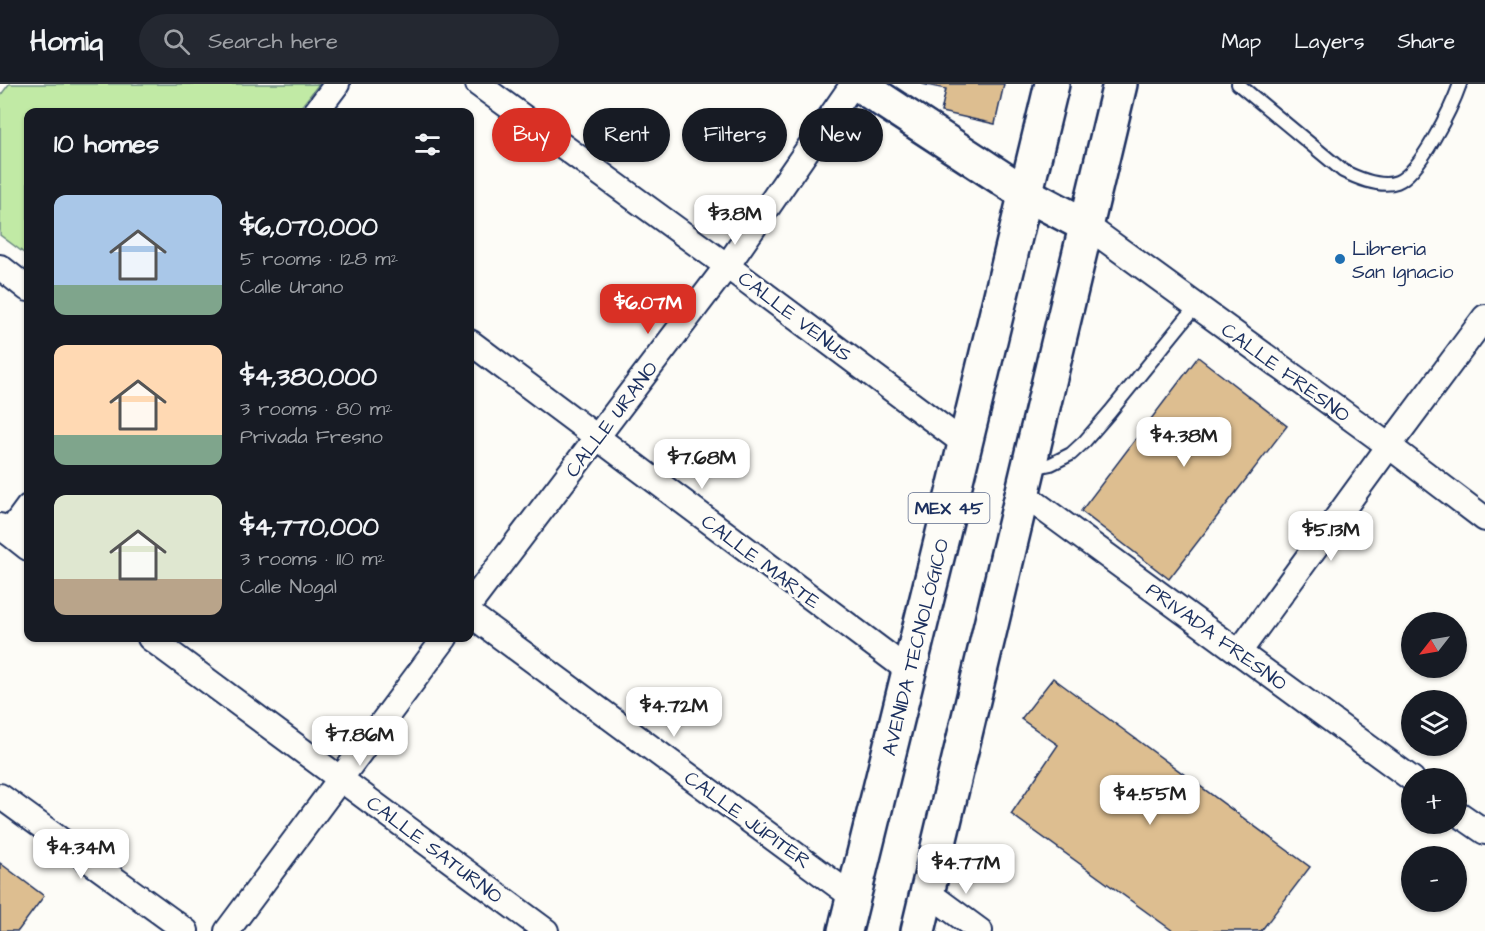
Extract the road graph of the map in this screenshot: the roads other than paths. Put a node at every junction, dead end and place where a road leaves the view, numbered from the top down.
1 (337, 84) edge
2 (478, 84) edge
3 (853, 84) edge
4 (858, 84) edge
5 (1052, 84) edge
6 (1120, 84) edge
7 (1238, 84) edge
8 (1460, 84) edge
9 (319, 108) edge
10 (1026, 194) junction
11 (1087, 226) junction
12 (727, 266) junction
13 (0, 267) edge
14 (24, 286) edge
15 (1196, 306) junction
16 (1485, 317) edge
17 (474, 345) edge
18 (596, 438) junction
19 (965, 444) junction
20 (1389, 446) junction
21 (1026, 481) junction
22 (24, 511) edge
23 (1485, 519) edge
24 (4, 530) edge
25 (24, 545) edge
26 (474, 599) edge
27 (474, 617) edge
28 (155, 642) edge
29 (442, 642) edge
30 (1239, 652) junction
31 (909, 671) junction
32 (1401, 771) edge
33 (340, 779) junction
34 (0, 796) edge
35 (1467, 820) edge
36 (1485, 832) edge
37 (927, 892) junction
38 (853, 897) junction
39 (186, 931) edge
40 (227, 931) edge
41 (546, 931) edge
42 (845, 931) edge
43 (918, 931) edge
44 (980, 931) edge

1 - 9 street
2 - 12 street, CALLE VENUS
3 - 12 street, CALLE URANO
4 - 10 main road
5 - 10 main road, AVENIDA TECNOLÓGICO / MEX 45
6 - 11 main road, MEX 45
7 - 8 lane
10 - 11 main road
10 - 19 main road, AVENIDA TECNOLÓGICO / MEX 45
11 - 15 street, CALLE FRESNO
11 - 21 main road, MEX 45
12 - 18 street, CALLE URANO
12 - 19 street, CALLE VENUS
13 - 14 street
15 - 20 street, CALLE FRESNO
15 - 21 lane
16 - 20 street
17 - 18 street, CALLE MARTE
18 - 26 street, CALLE URANO
18 - 31 street, CALLE MARTE
19 - 31 main road, AVENIDA TECNOLÓGICO / MEX 45
20 - 23 street, CALLE FRESNO
20 - 30 street
21 - 30 street, PRIVADA FRESNO
21 - 37 main road, MEX 45
22 - 24 street
24 - 25 street
27 - 38 street, CALLE JÚPITER
28 - 33 street, CALLE SATURNO
29 - 33 street
30 - 32 street, PRIVADA FRESNO
31 - 38 main road, AVENIDA TECNOLÓGICO / MEX 45
33 - 40 street
33 - 41 street, CALLE SATURNO
34 - 39 street
35 - 36 street
37 - 43 main road, MEX 45
37 - 44 street
38 - 42 main road, AVENIDA TECNOLÓGICO / MEX 45

